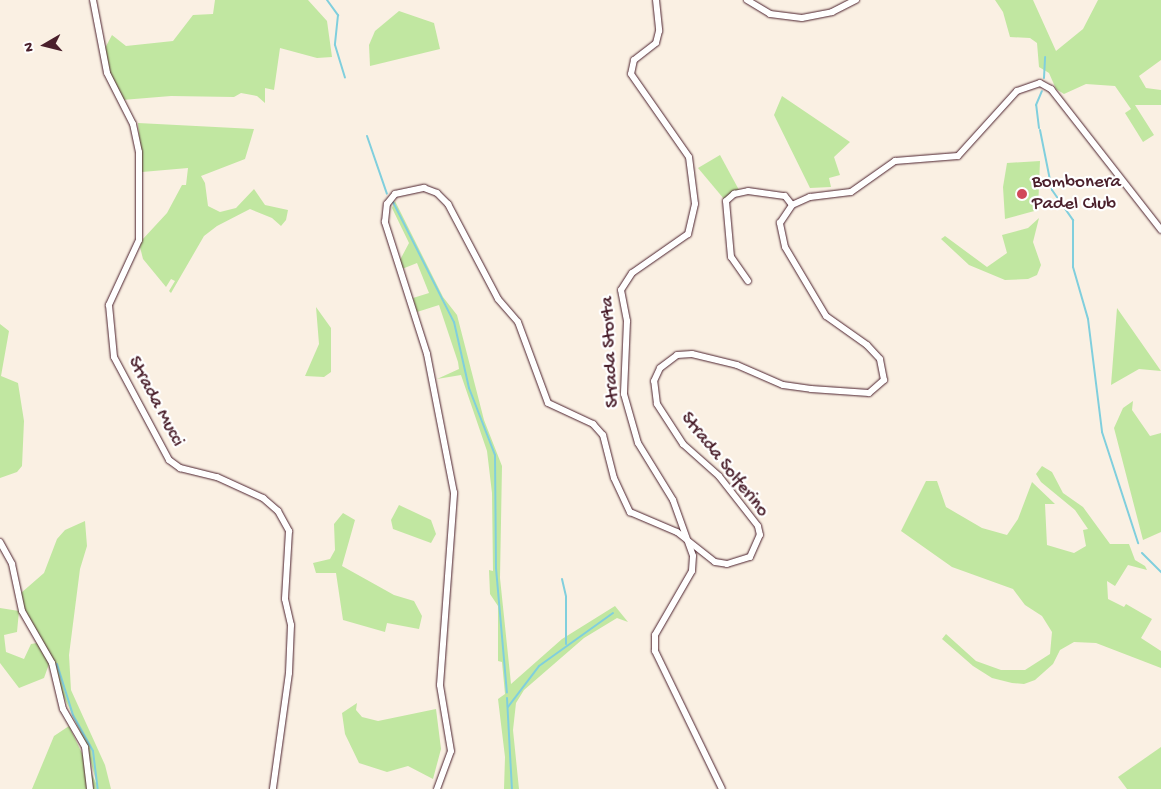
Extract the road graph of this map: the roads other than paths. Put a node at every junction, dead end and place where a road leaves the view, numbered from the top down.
1 (93, 0) edge
2 (656, 0) edge
3 (747, 0) edge
4 (856, 0) edge
5 (792, 205) junction
6 (1161, 230) edge
7 (748, 281) dead end
8 (0, 542) edge
9 (690, 542) junction
10 (90, 789) edge
11 (273, 789) edge
12 (438, 789) edge
13 (722, 789) edge

1 - 11 street, Strada Mucci
2 - 9 street, Strada Storta
3 - 4 street
5 - 6 street
5 - 7 street
5 - 9 street, Strada Solferino
8 - 10 street
9 - 12 street, Strada Solferino
9 - 13 street

